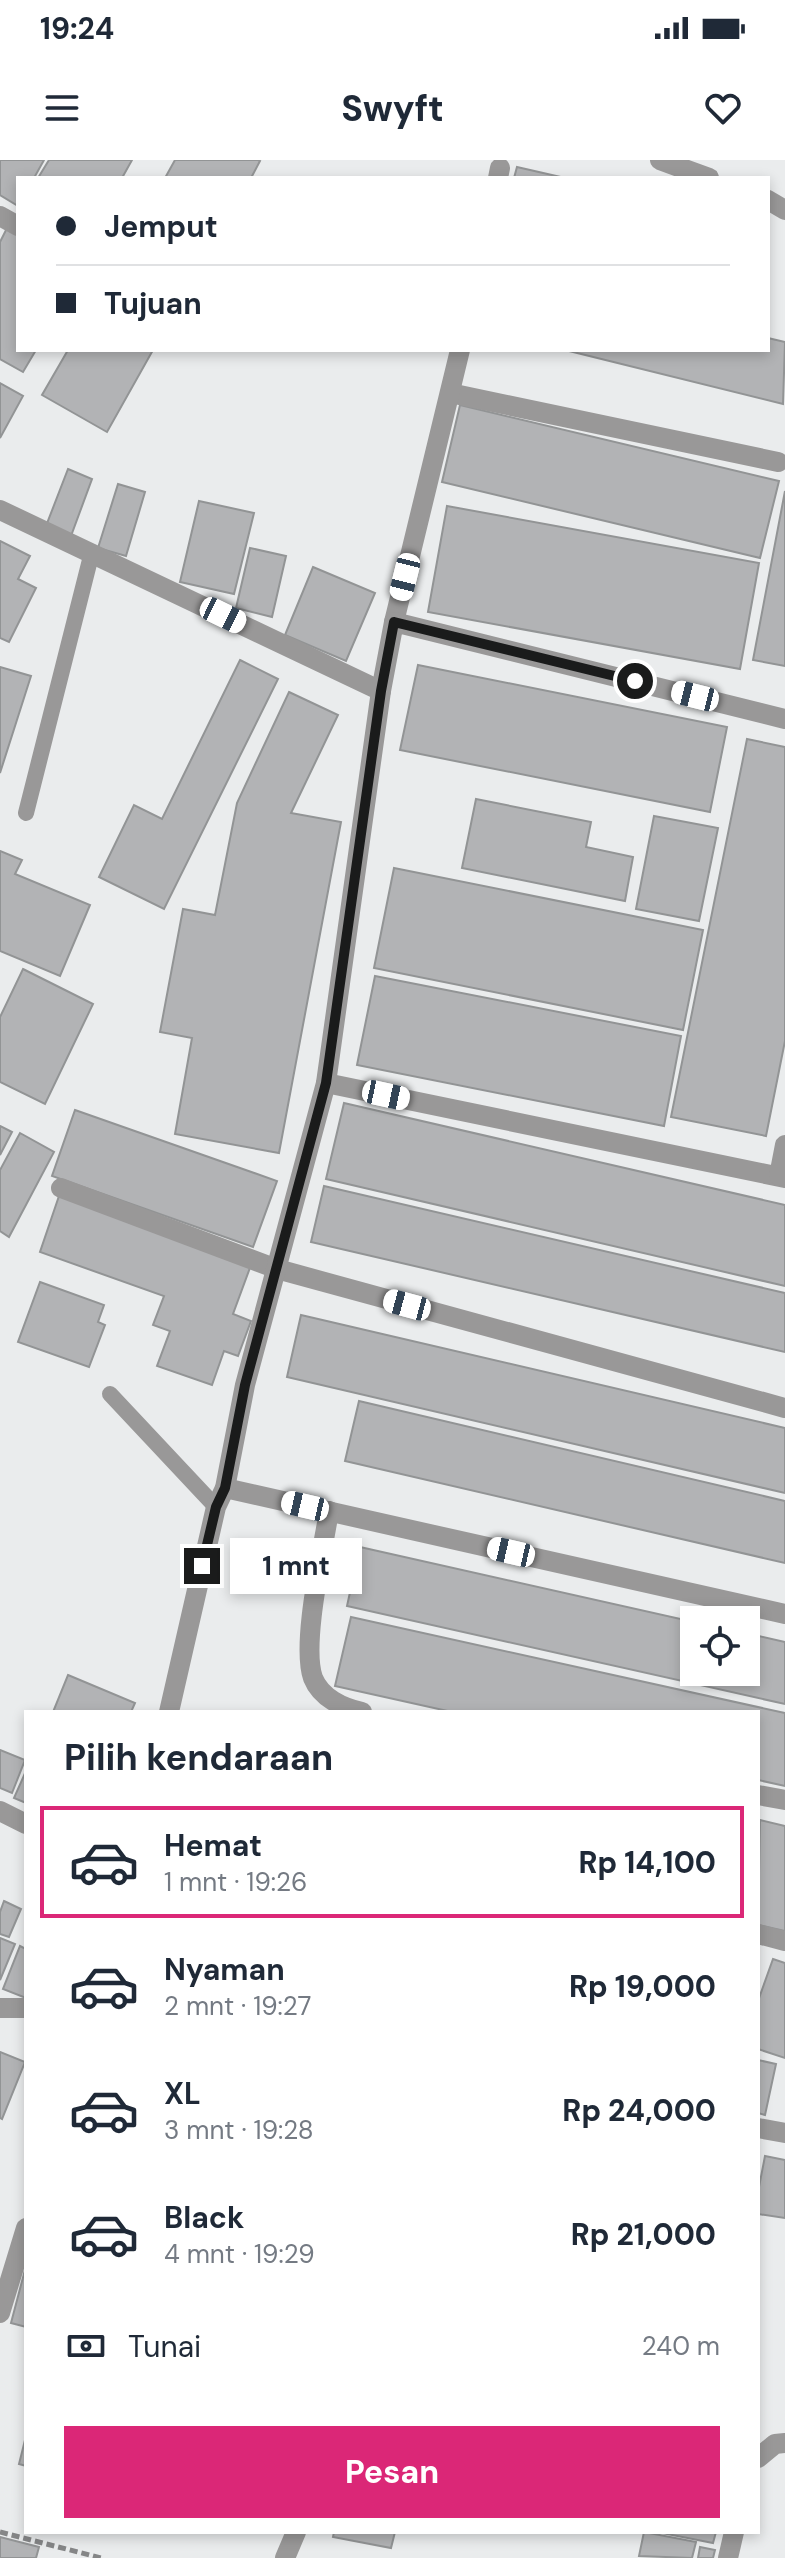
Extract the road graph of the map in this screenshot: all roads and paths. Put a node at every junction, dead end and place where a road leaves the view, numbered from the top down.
1 (660, 160) edge
2 (704, 176) edge
3 (460, 352) edge
4 (450, 393) junction
5 (778, 462) dead end
6 (0, 510) edge
7 (92, 552) junction
8 (394, 622) junction
9 (381, 691) junction
10 (785, 719) edge
11 (26, 813) dead end
12 (326, 1083) junction
13 (785, 1145) edge
14 (782, 1177) edge
15 (61, 1188) dead end
16 (277, 1269) junction
17 (110, 1394) dead end
18 (785, 1408) edge
19 (225, 1488) junction
20 (216, 1507) junction
21 (329, 1511) junction
22 (785, 1614) edge
23 (169, 1710) edge
24 (353, 1710) edge
25 (760, 1795) edge
26 (785, 1800) edge
27 (0, 1811) edge
28 (24, 1823) edge
29 (760, 1935) edge
30 (785, 1941) edge
31 (0, 2008) edge
32 (24, 2008) edge
33 (760, 2128) edge
34 (785, 2133) edge
35 (24, 2235) edge
36 (0, 2313) edge
37 (785, 2443) edge
38 (760, 2456) edge
39 (0, 2532) edge
40 (295, 2534) edge
41 (734, 2534) edge
42 (101, 2558) edge
43 (285, 2558) edge
44 (728, 2558) edge

1 - 2 street
3 - 4 street
4 - 5 street
4 - 8 street
6 - 7 street
7 - 9 street
7 - 11 lane
8 - 9 street
8 - 10 street
9 - 12 street
12 - 14 street
12 - 16 street
13 - 14 street
15 - 16 street
16 - 18 street
16 - 19 street
17 - 20 lane
19 - 20 street
19 - 21 street
20 - 23 street
21 - 22 street
21 - 24 street
25 - 26 street
27 - 28 street
29 - 30 street
31 - 32 street
33 - 34 street
35 - 36 street
37 - 38 street
39 - 42 path
40 - 43 street
41 - 44 street

